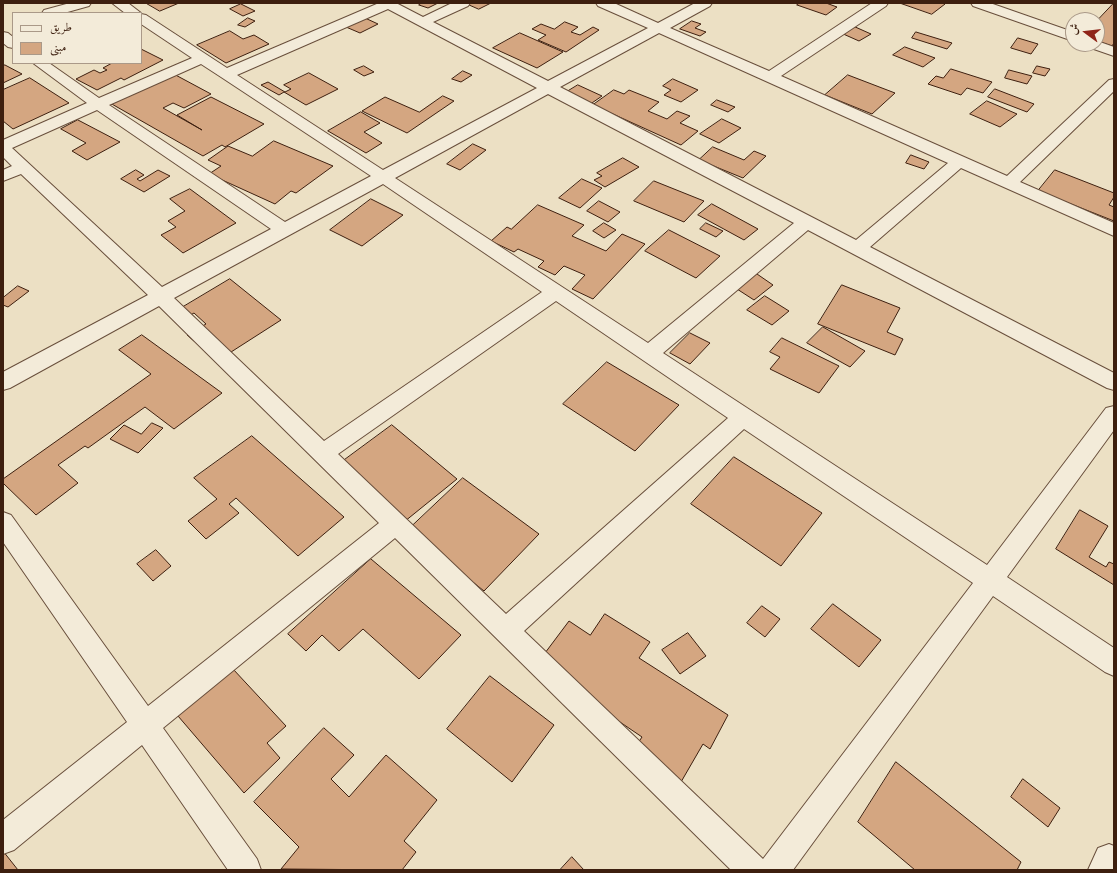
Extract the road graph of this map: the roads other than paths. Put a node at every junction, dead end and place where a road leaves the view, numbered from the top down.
1 (84, 3) edge
2 (118, 3) edge
3 (387, 3) edge
4 (462, 3) edge
5 (603, 3) edge
6 (704, 3) edge
7 (881, 3) edge
8 (978, 3) edge
9 (52, 12) edge
10 (132, 12) edge
11 (142, 19) edge
12 (423, 22) junction
13 (659, 28) junction
14 (5, 29) edge
15 (1065, 34) edge
16 (12, 42) edge
17 (203, 58) junction
18 (41, 64) edge
19 (226, 74) junction
20 (770, 77) junction
21 (1114, 83) edge
22 (548, 88) junction
23 (98, 104) junction
24 (3, 147) edge
25 (960, 161) junction
26 (13, 171) edge
27 (383, 177) junction
28 (1009, 183) junction
29 (807, 222) junction
30 (285, 230) junction
31 (1114, 230) edge
32 (857, 248) junction
33 (556, 292) junction
34 (161, 297) junction
35 (649, 353) junction
36 (3, 382) edge
37 (1114, 382) edge
38 (1114, 414) edge
39 (744, 416) junction
40 (322, 454) junction
41 (3, 522) edge
42 (395, 524) junction
43 (990, 580) junction
44 (506, 631) junction
45 (1114, 663) edge
46 (145, 724) junction
47 (3, 839) edge
48 (1114, 863) edge
49 (246, 870) edge
50 (753, 870) edge
51 (774, 870) edge
52 (1103, 870) edge

1 - 9 street
2 - 10 street
3 - 12 street
3 - 19 street
4 - 12 street
5 - 13 street
6 - 13 street
7 - 20 street
8 - 15 street
11 - 17 street
12 - 22 street
13 - 20 street
13 - 22 street
14 - 16 street
17 - 19 street
17 - 23 street
18 - 23 street
19 - 27 street
20 - 25 street
21 - 28 street
22 - 27 street
22 - 29 street
23 - 24 street
23 - 30 street
24 - 26 street
25 - 28 street
25 - 32 street
26 - 34 street
27 - 30 street
27 - 33 street
28 - 31 street
29 - 32 street
29 - 35 street
30 - 34 street
32 - 37 street
33 - 35 street
33 - 40 street
34 - 36 street
34 - 40 street
35 - 39 street
38 - 43 street
39 - 43 street
39 - 44 street
40 - 42 street
41 - 46 street
42 - 44 street
42 - 46 street
43 - 45 street
43 - 51 street
44 - 50 street
46 - 47 street
46 - 49 street
48 - 52 street

